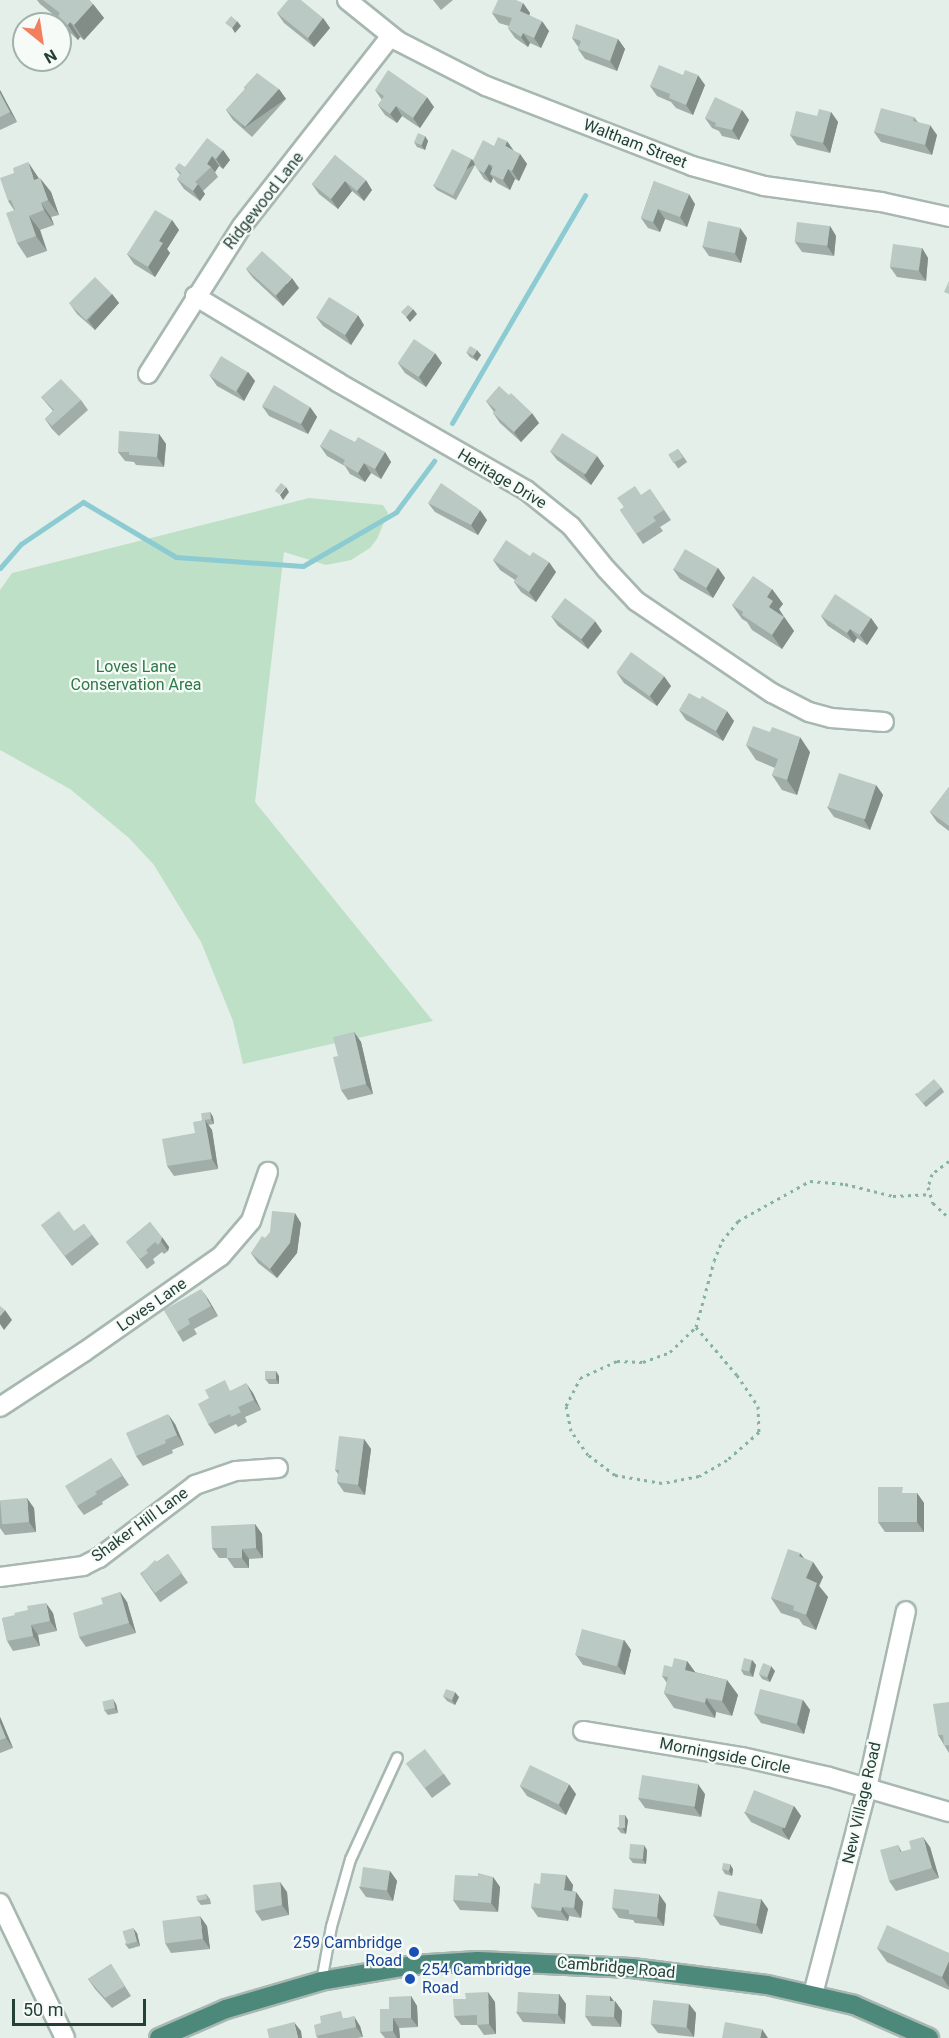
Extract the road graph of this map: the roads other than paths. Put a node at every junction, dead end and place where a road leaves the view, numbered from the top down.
1 (347, 0) edge
2 (391, 36) junction
3 (949, 217) edge
4 (195, 296) junction
5 (148, 374) dead end
6 (884, 722) dead end
7 (268, 1172) dead end
8 (0, 1407) edge
9 (278, 1468) dead end
10 (0, 1577) edge
11 (906, 1611) dead end
12 (582, 1731) dead end
13 (397, 1757) dead end
14 (867, 1788) junction
15 (949, 1812) edge
16 (0, 1904) edge
17 (321, 1981) junction
18 (813, 1994) junction
19 (65, 2038) edge
20 (159, 2038) edge
21 (929, 2038) edge

1 - 2 street, Waltham Street
2 - 3 street, Waltham Street
2 - 4 street, Ridgewood Lane
4 - 5 street, Ridgewood Lane
4 - 6 street, Heritage Drive
7 - 8 street, Loves Lane
9 - 10 street, Shaker Hill Lane
11 - 14 street, New Village Road
12 - 14 street, Morningside Circle
13 - 17 lane
14 - 15 street, Morningside Circle
14 - 18 street, New Village Road
16 - 19 street
17 - 18 highway, Cambridge Road
17 - 20 highway, Cambridge Road
18 - 21 highway, Cambridge Road

